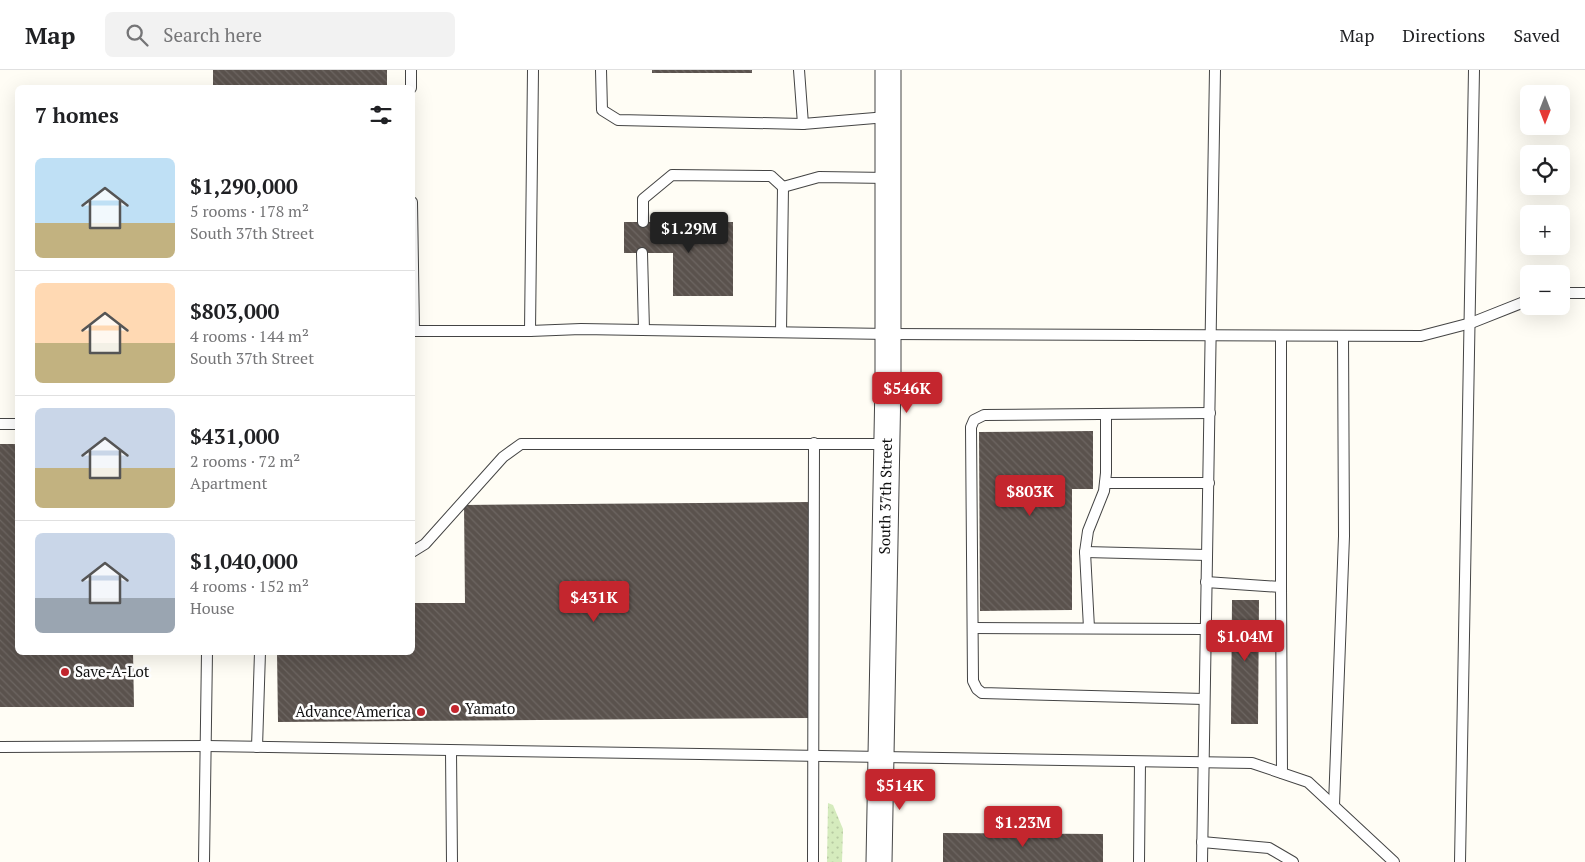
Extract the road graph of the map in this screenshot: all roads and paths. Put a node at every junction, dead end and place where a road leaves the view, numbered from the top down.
1 (411, 70) edge
2 (533, 70) edge
3 (601, 70) edge
4 (799, 70) edge
5 (888, 70) edge
6 (1215, 70) edge
7 (1474, 70) edge
8 (411, 85) edge
9 (888, 117) junction
10 (802, 124) junction
11 (888, 178) junction
12 (783, 187) junction
13 (643, 222) dead end
14 (642, 252) dead end
15 (1570, 293) edge
16 (1585, 293) edge
17 (1520, 304) edge
18 (1471, 323) junction
19 (644, 330) junction
20 (415, 331) edge
21 (530, 331) junction
22 (780, 332) junction
23 (888, 334) junction
24 (1212, 336) junction
25 (1281, 336) junction
26 (1343, 336) junction
27 (1210, 413) junction
28 (1106, 414) junction
29 (0, 424) edge
30 (15, 424) edge
31 (814, 443) junction
32 (887, 444) junction
33 (1105, 483) junction
34 (1209, 483) junction
35 (415, 550) edge
36 (1086, 552) junction
37 (1207, 555) junction
38 (1206, 582) junction
39 (1281, 586) junction
40 (973, 628) junction
41 (1089, 628) junction
42 (1205, 629) junction
43 (207, 655) edge
44 (260, 655) edge
45 (1204, 699) junction
46 (206, 746) junction
47 (0, 747) edge
48 (257, 747) junction
49 (451, 751) junction
50 (814, 757) junction
51 (881, 758) junction
52 (1140, 762) junction
53 (1202, 762) junction
54 (1282, 773) junction
55 (1334, 805) junction
56 (1202, 842) junction
57 (204, 862) edge
58 (452, 862) edge
59 (813, 862) edge
60 (879, 862) edge
61 (1139, 862) edge
62 (1202, 862) edge
63 (1293, 862) edge
64 (1394, 862) edge
65 (1460, 862) edge

1 - 8 lane
2 - 21 lane
3 - 10 lane
4 - 10 lane
5 - 9 street, South 37th Street
6 - 24 lane
7 - 18 lane
9 - 10 lane
9 - 11 street, South 37th Street
11 - 12 lane
11 - 23 street, South 37th Street
12 - 13 lane
12 - 22 lane
14 - 19 lane
15 - 16 lane
17 - 18 lane
18 - 26 lane
18 - 65 lane
19 - 21 lane
19 - 22 lane
20 - 21 lane
22 - 23 lane
23 - 24 lane
23 - 32 street, South 37th Street
24 - 25 lane
24 - 27 lane
25 - 26 lane
25 - 39 lane
26 - 55 lane
27 - 28 lane
27 - 34 lane
28 - 33 lane
28 - 40 lane
29 - 30 lane
31 - 32 lane
31 - 35 lane
31 - 50 lane
32 - 51 street, South 37th Street
33 - 34 lane
33 - 36 lane
34 - 37 lane
36 - 37 lane
36 - 41 lane
37 - 38 lane
38 - 39 lane
38 - 42 lane
39 - 54 lane
40 - 41 lane
40 - 45 lane
41 - 42 lane
42 - 45 lane
43 - 46 lane
44 - 48 lane
45 - 53 lane
46 - 47 lane
46 - 48 lane
46 - 57 lane
48 - 49 lane
49 - 50 lane
49 - 58 lane
50 - 51 lane
50 - 59 lane
51 - 52 lane
51 - 60 street, South 37th Street
52 - 53 lane
52 - 61 lane
53 - 54 lane
53 - 56 lane
54 - 55 lane
55 - 64 lane
56 - 62 lane
56 - 63 lane

